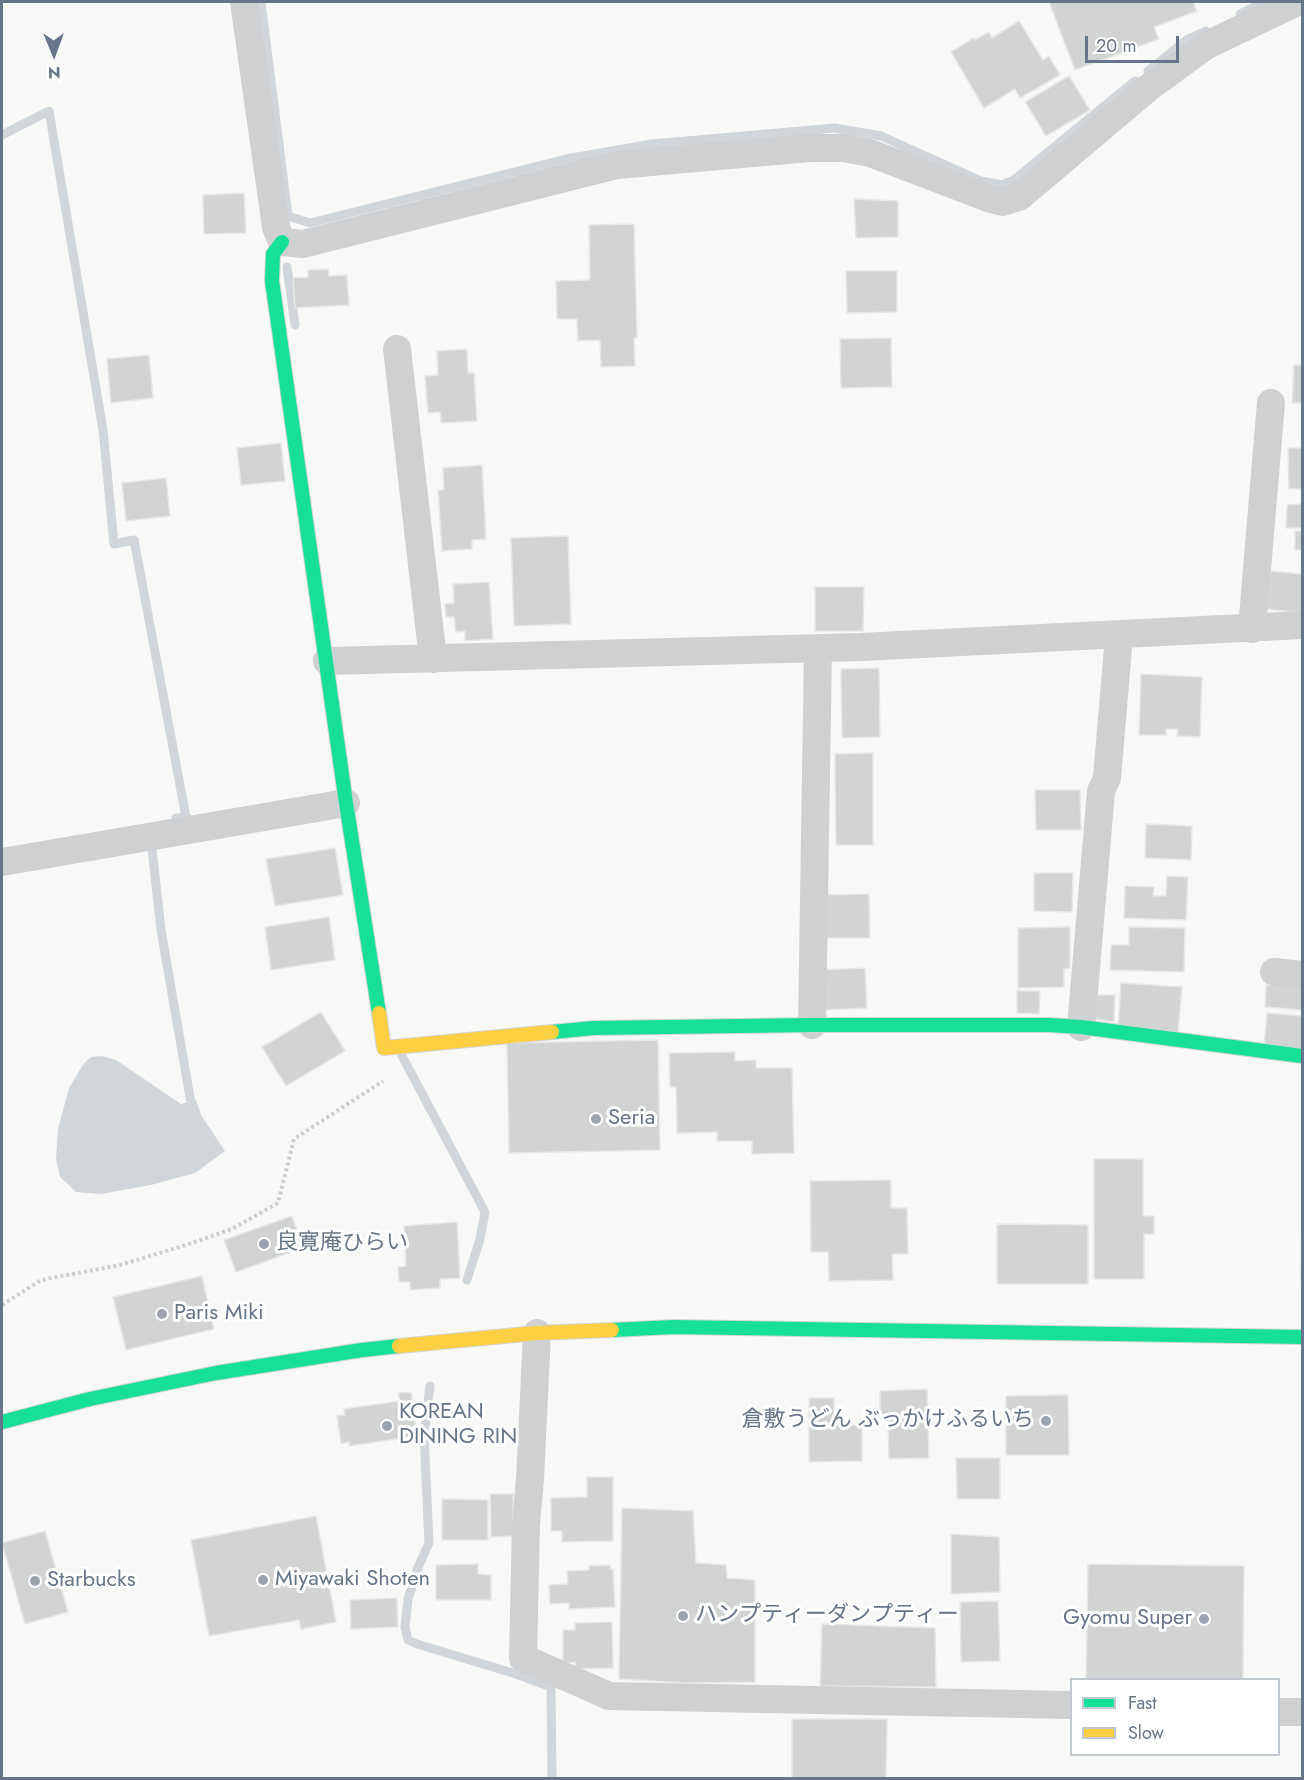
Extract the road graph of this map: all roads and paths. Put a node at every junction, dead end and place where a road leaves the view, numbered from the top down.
1 (244, 2) edge
2 (1297, 2) edge
3 (282, 242) junction
4 (397, 349) dead end
5 (1271, 403) dead end
6 (1302, 625) edge
7 (1252, 629) junction
8 (1119, 636) junction
9 (818, 649) junction
10 (433, 659) junction
11 (336, 661) junction
12 (346, 803) junction
13 (2, 862) edge
14 (1274, 972) dead end
15 (1302, 975) edge
16 (812, 1024) junction
17 (1081, 1027) junction
18 (394, 1047) junction
19 (1302, 1056) edge
20 (2, 1305) edge
21 (537, 1333) junction
22 (1302, 1337) edge
23 (2, 1422) edge
24 (1070, 1705) edge
25 (1280, 1712) edge
26 (1302, 1712) edge

1 - 3 street
2 - 3 street
3 - 11 street
4 - 10 street
5 - 7 street
6 - 7 street
7 - 8 street
8 - 9 street
8 - 17 street
9 - 10 street
9 - 16 street
10 - 11 street
11 - 12 street
12 - 13 street
12 - 18 street
14 - 15 street
16 - 17 street
16 - 18 street
17 - 19 street
18 - 20 path
21 - 22 street
21 - 23 street
21 - 24 street
25 - 26 street

